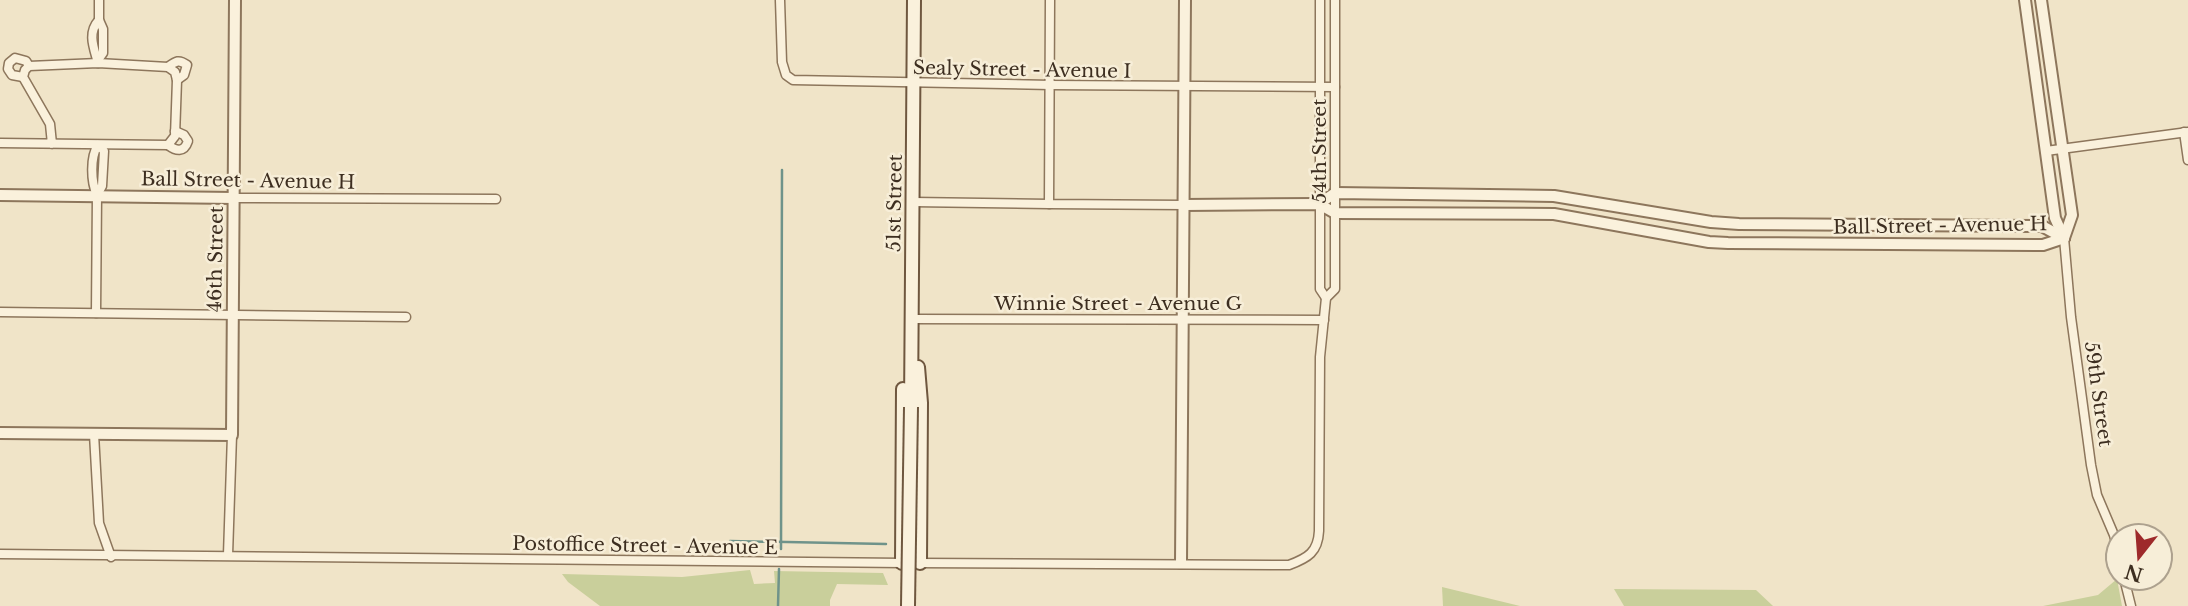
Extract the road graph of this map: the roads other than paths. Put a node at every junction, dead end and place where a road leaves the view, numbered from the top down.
1 (99, 0) edge
2 (235, 0) edge
3 (780, 0) edge
4 (914, 0) edge
5 (1050, 0) edge
6 (1185, 0) edge
7 (1320, 0) edge
8 (1335, 0) edge
9 (2025, 0) edge
10 (2041, 0) edge
11 (2050, 61) junction
12 (98, 62) junction
13 (2034, 63) junction
14 (914, 83) junction
15 (1051, 85) junction
16 (1185, 86) junction
17 (1321, 86) junction
18 (1335, 87) junction
19 (175, 131) junction
20 (2186, 132) edge
21 (0, 143) edge
22 (52, 144) junction
23 (170, 144) junction
24 (98, 145) junction
25 (2062, 148) junction
26 (2046, 151) junction
27 (2188, 160) edge
28 (1335, 193) junction
29 (0, 195) edge
30 (97, 195) junction
31 (1454, 195) junction
32 (1554, 195) junction
33 (233, 198) junction
34 (496, 199) dead end
35 (913, 202) junction
36 (1049, 204) junction
37 (1319, 204) junction
38 (1184, 205) junction
39 (1335, 212) junction
40 (1656, 212) junction
41 (1454, 213) junction
42 (1554, 214) junction
43 (1790, 225) junction
44 (1917, 226) junction
45 (1654, 231) junction
46 (2064, 239) junction
47 (1789, 244) junction
48 (1918, 244) junction
49 (1326, 298) junction
50 (0, 312) edge
51 (96, 313) junction
52 (232, 316) junction
53 (406, 317) dead end
54 (912, 318) junction
55 (1183, 319) junction
56 (1324, 320) junction
57 (912, 337) junction
58 (0, 433) edge
59 (94, 434) junction
60 (232, 435) junction
61 (2108, 522) edge
62 (0, 554) edge
63 (228, 555) junction
64 (111, 556) junction
65 (902, 562) junction
66 (920, 562) junction
67 (1181, 564) junction
68 (1289, 565) joint
69 (908, 606) edge

1 - 12 street
2 - 33 street, 46th Street
3 - 14 street, Sealy Street - Avenue I
4 - 14 main road, 51st Street
5 - 15 street
6 - 16 street
7 - 17 street, 54th Street
8 - 18 street, 54th Street
9 - 13 street, 59th Street
10 - 11 street, 59th Street
11 - 13 street
11 - 25 street, 59th Street
12 - 19 street
12 - 22 street
13 - 26 street, 59th Street
14 - 15 street, Sealy Street - Avenue I
14 - 35 main road, 51st Street
15 - 16 street, Sealy Street - Avenue I
15 - 36 street
16 - 17 street, Sealy Street - Avenue I
16 - 38 street
17 - 18 street, Sealy Street - Avenue I
17 - 37 street, 54th Street
18 - 28 street, 54th Street
19 - 23 street
19 - 23 street
20 - 25 street
20 - 27 street
21 - 22 street
22 - 24 street
23 - 24 street
24 - 30 street
25 - 26 street
25 - 46 street, 59th Street
26 - 46 street, 59th Street
28 - 31 street, Ball Street - Avenue H
28 - 37 street
28 - 39 street, 54th Street
29 - 30 street, Ball Street - Avenue H
30 - 33 street, Ball Street - Avenue H
30 - 51 street
31 - 32 street, Ball Street - Avenue H
31 - 41 street
32 - 40 street, Ball Street - Avenue H
32 - 42 street
33 - 34 street, Ball Street - Avenue H
33 - 52 street, 46th Street
35 - 36 street
35 - 54 main road, 51st Street
36 - 38 street
37 - 38 street, Ball Street - Avenue H
37 - 39 street, Ball Street - Avenue H
37 - 49 street, 54th Street
38 - 55 street
39 - 41 street, Ball Street - Avenue H
39 - 49 street, 54th Street
40 - 43 street, Ball Street - Avenue H
40 - 45 street
41 - 42 street, Ball Street - Avenue H
42 - 45 street, Ball Street - Avenue H
43 - 44 street, Ball Street - Avenue H
43 - 47 street
44 - 46 street, Ball Street - Avenue H
44 - 48 street
45 - 47 street, Ball Street - Avenue H
46 - 48 street, Ball Street - Avenue H
46 - 61 street, 59th Street
47 - 48 street, Ball Street - Avenue H
49 - 56 street, 54th Street
50 - 51 street
51 - 52 street
52 - 53 street
52 - 60 street, 46th Street
54 - 55 street, Winnie Street - Avenue G
54 - 57 main road, 51st Street
55 - 56 street, Winnie Street - Avenue G
55 - 67 street
56 - 68 street, 54th Street
57 - 65 main road
57 - 66 main road
57 - 69 main road, 51st Street, bridge
58 - 59 street
59 - 60 street
59 - 64 street
60 - 63 street, 46th Street
62 - 64 street, Postoffice Street - Avenue E
63 - 64 street, Postoffice Street - Avenue E
63 - 65 street, Postoffice Street - Avenue E
65 - 66 street, Postoffice Street - Avenue E
66 - 67 street, Postoffice Street - Avenue E
67 - 68 street, Postoffice Street - Avenue E

